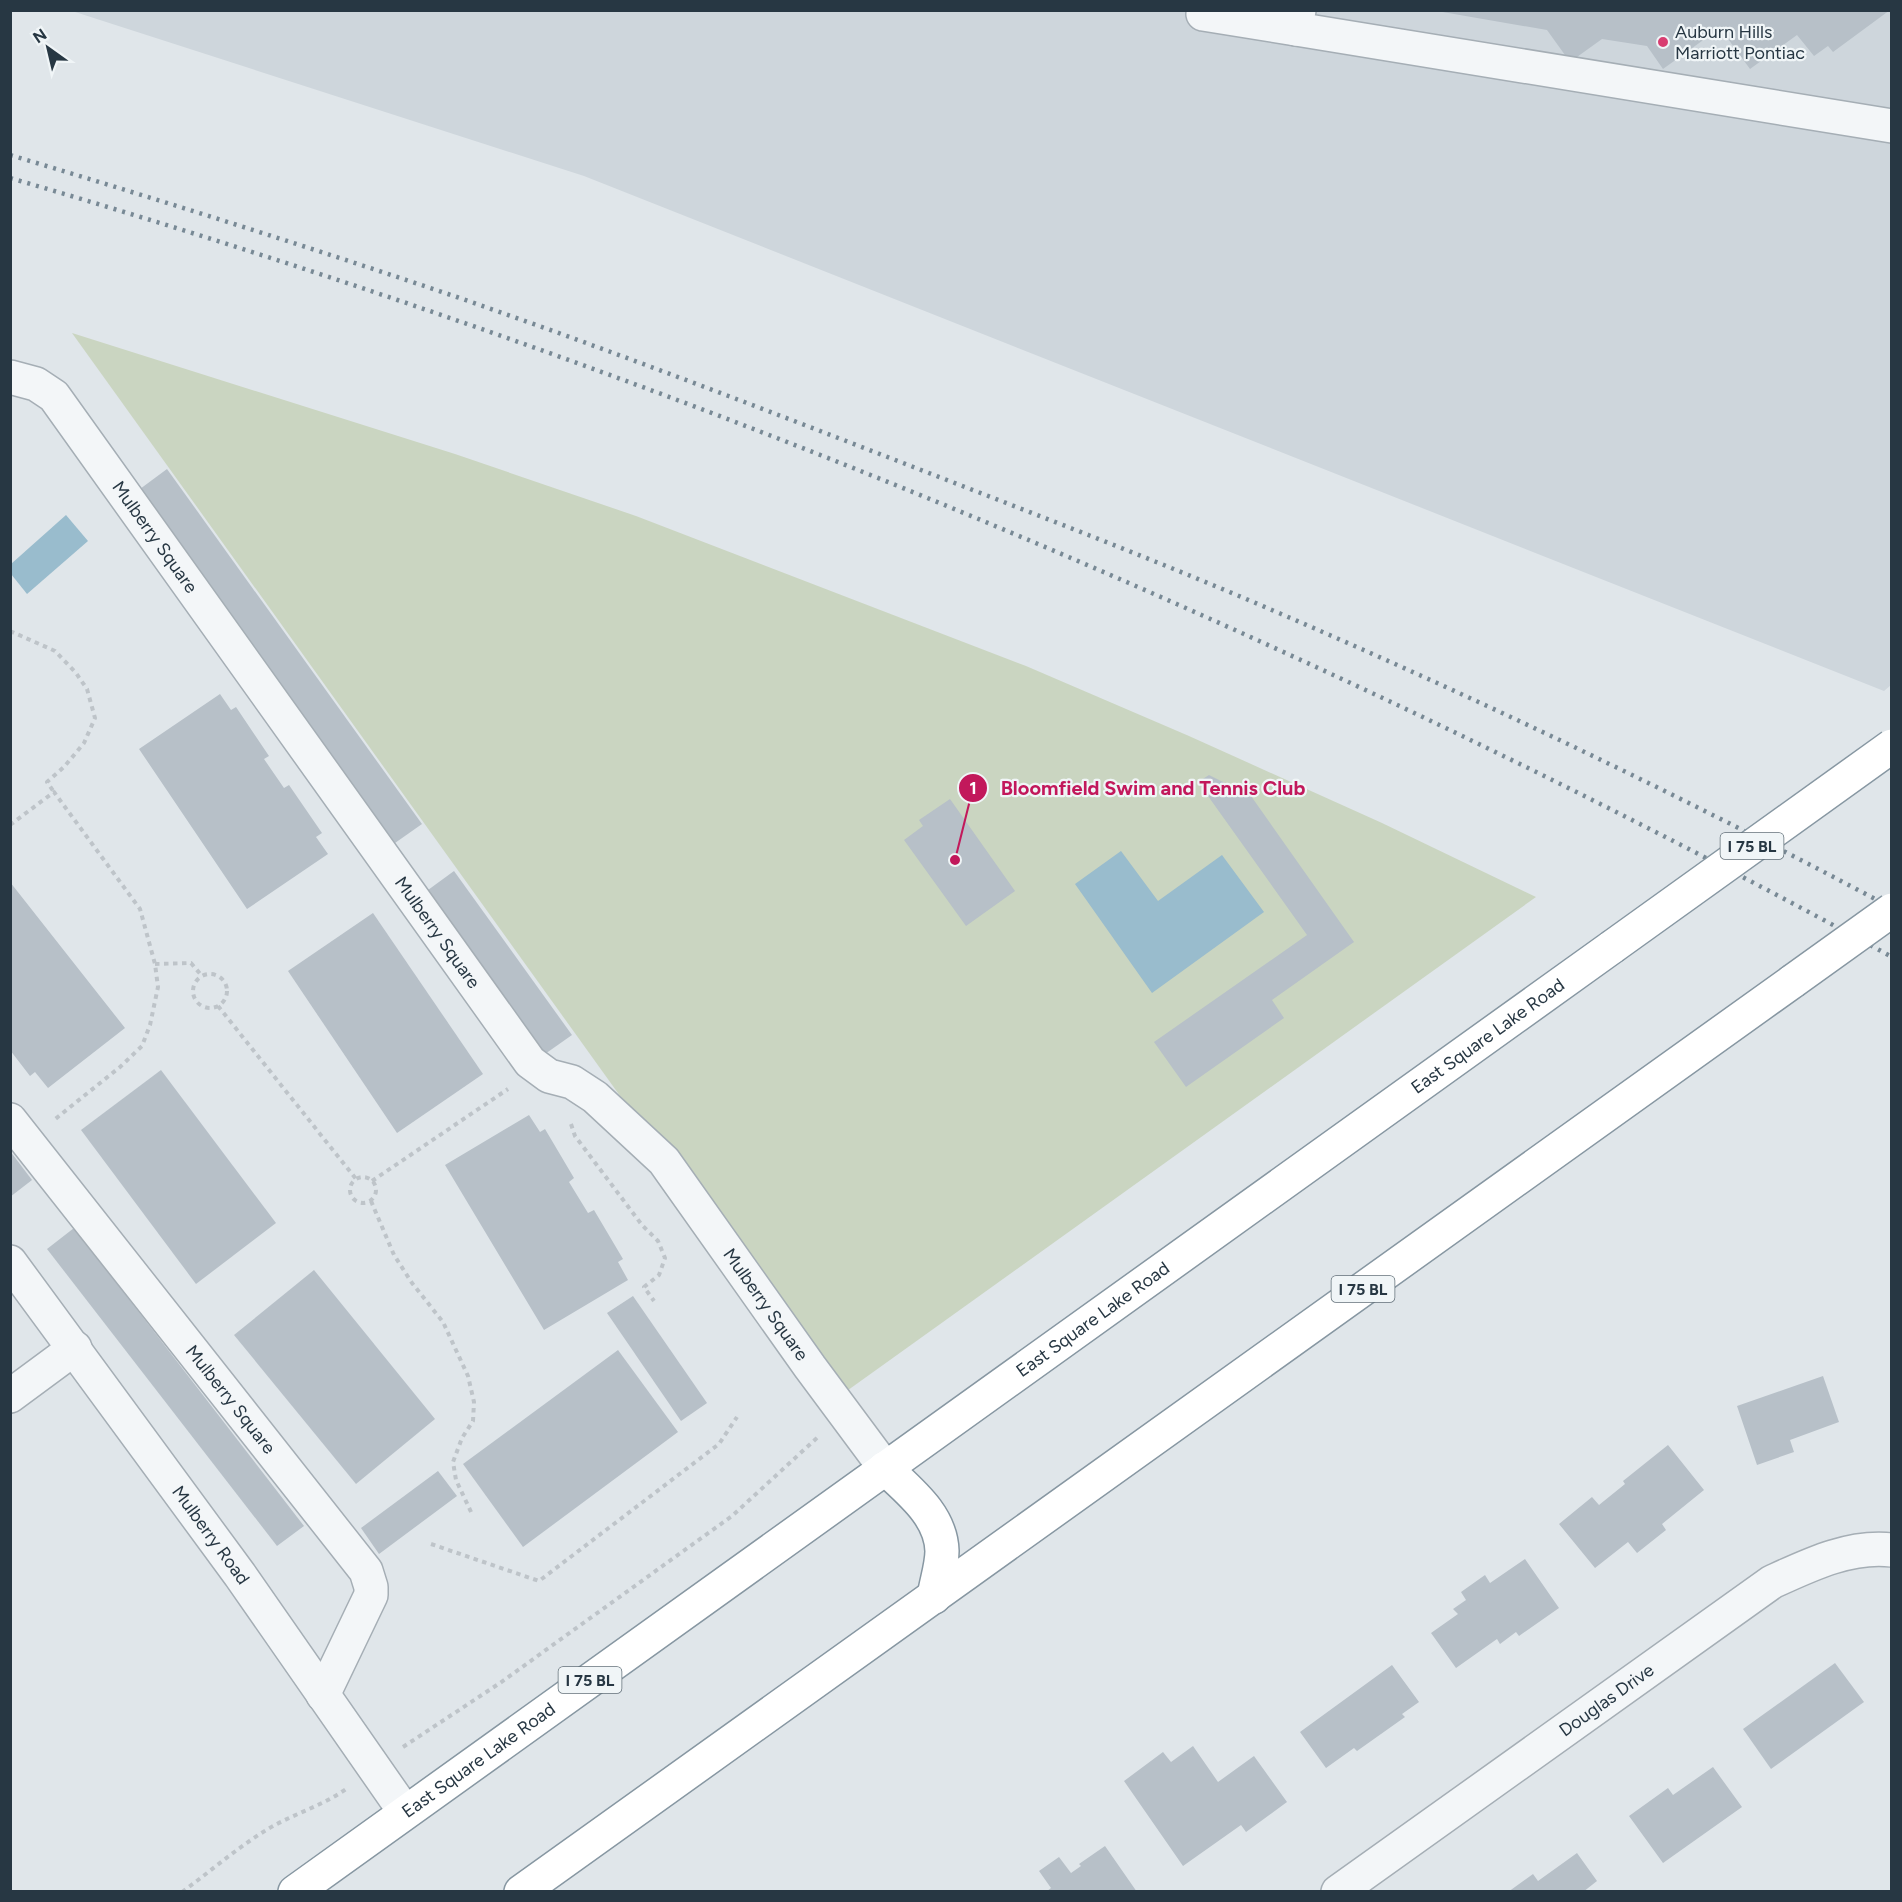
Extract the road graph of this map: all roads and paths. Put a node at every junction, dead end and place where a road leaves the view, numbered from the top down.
1 (1204, 10) edge
2 (1297, 20) edge
3 (1892, 126) edge
4 (10, 376) edge
5 (10, 631) edge
6 (1892, 746) edge
7 (54, 792) junction
8 (10, 825) edge
9 (1892, 910) edge
10 (155, 964) junction
11 (202, 976) junction
12 (218, 1005) junction
13 (538, 1069) junction
14 (571, 1121) dead end
15 (19, 1130) edge
16 (356, 1179) junction
17 (372, 1181) junction
18 (371, 1201) junction
19 (10, 1262) edge
20 (654, 1301) dead end
21 (75, 1348) junction
22 (10, 1396) edge
23 (737, 1417) dead end
24 (808, 1444) dead end
25 (885, 1468) junction
26 (472, 1514) dead end
27 (431, 1544) dead end
28 (1892, 1550) edge
29 (934, 1597) junction
30 (323, 1695) junction
31 (409, 1743) dead end
32 (337, 1796) dead end
33 (405, 1812) junction
34 (182, 1892) edge
35 (295, 1892) edge
36 (521, 1892) edge
37 (1338, 1892) edge

1 - 2 street
2 - 3 street
4 - 13 street, Mulberry Square
5 - 7 path
6 - 25 highway, East Square Lake Road / I 75 BL, bridge
7 - 8 path
7 - 10 path
9 - 29 highway, I 75 BL, bridge
10 - 11 path
10 - 15 path
11 - 12 path
11 - 12 path
12 - 16 path
13 - 17 path
13 - 25 street, Mulberry Square
14 - 20 path
15 - 30 street, Mulberry Square
16 - 17 path
16 - 18 path
17 - 18 path
18 - 26 path
19 - 21 street, Mulberry Road
21 - 22 street
21 - 30 street, Mulberry Road
23 - 27 path
24 - 31 path
25 - 29 highway
25 - 33 highway, East Square Lake Road / I 75 BL
28 - 37 street, Douglas Drive
29 - 36 highway, I 75 BL
30 - 33 street, Mulberry Road
32 - 34 path
33 - 35 highway, East Square Lake Road / I 75 BL

